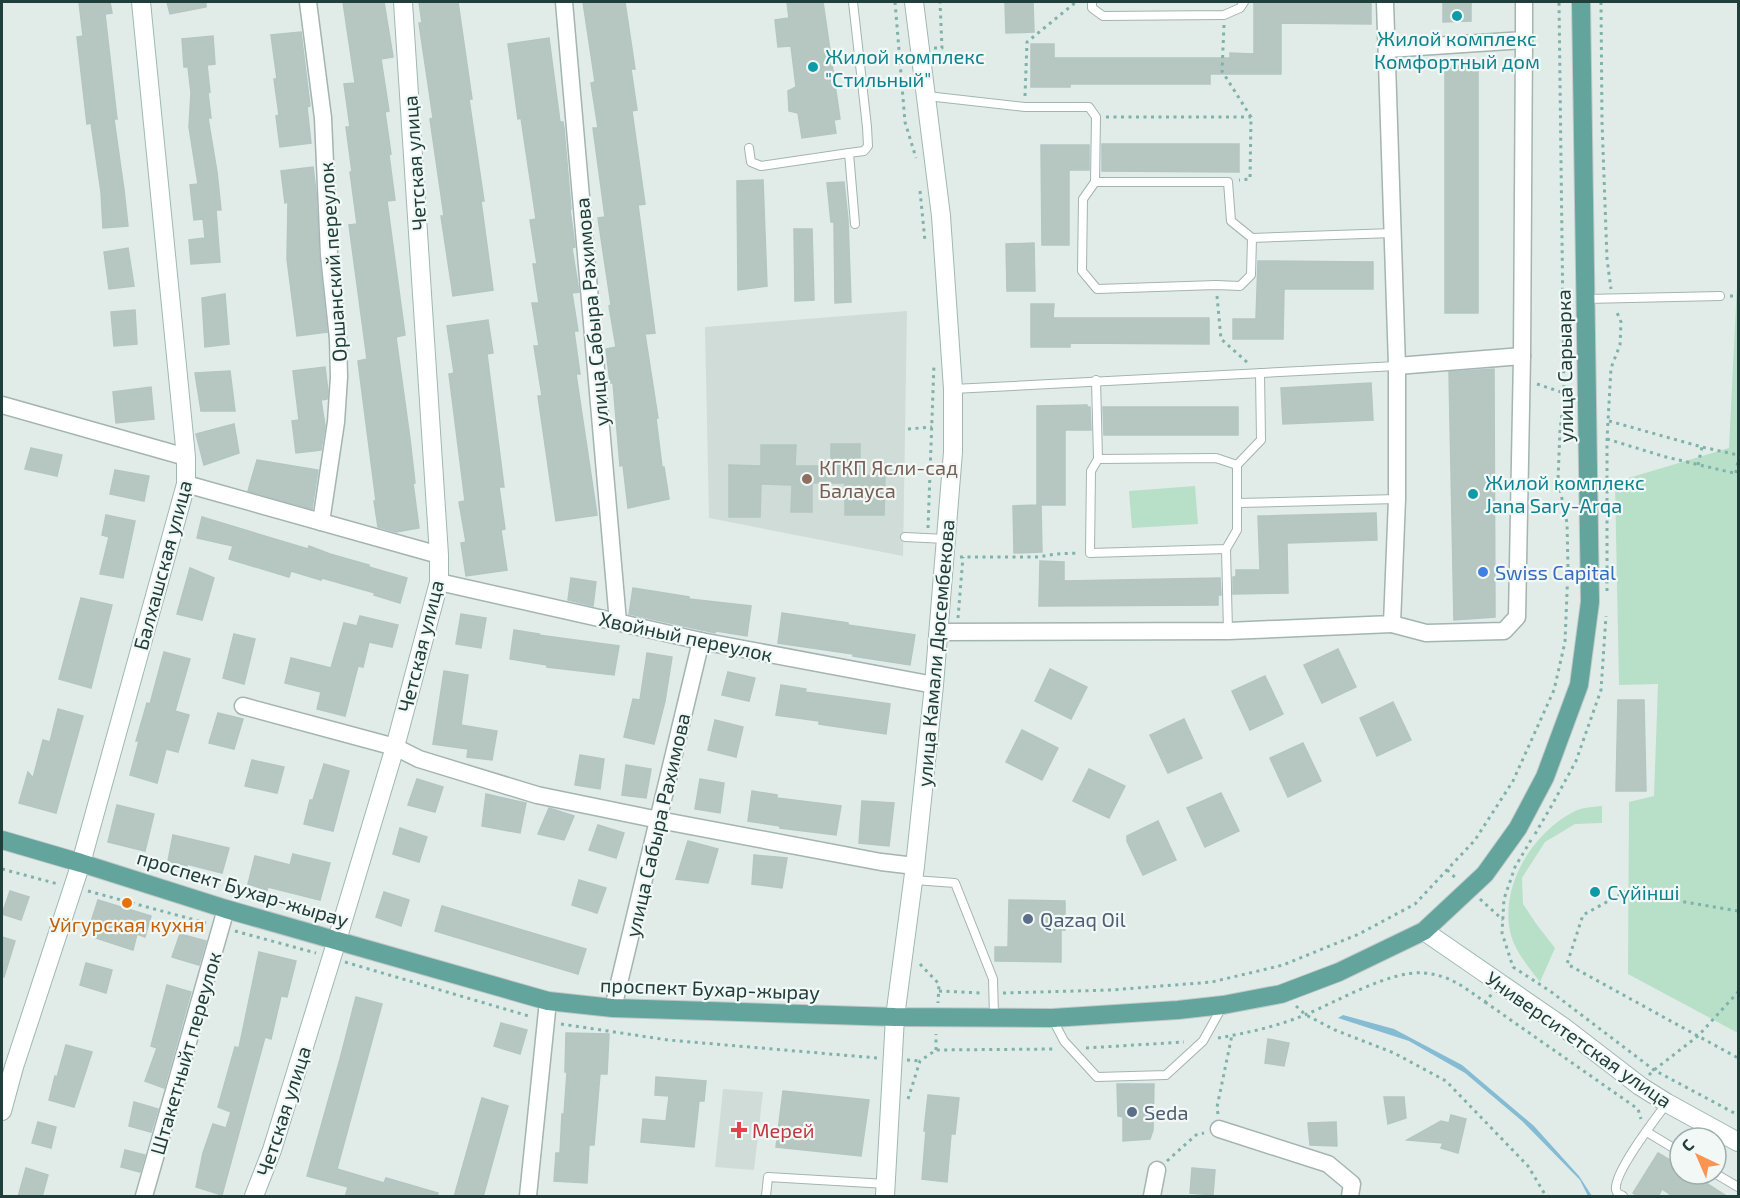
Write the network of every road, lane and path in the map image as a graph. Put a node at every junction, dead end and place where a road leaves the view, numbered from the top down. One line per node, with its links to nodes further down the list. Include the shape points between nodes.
1 (141, 2): 53 (street, Балхашская улица)
2 (308, 2): 62 (street, Оршанский переулок, via 323,118 329,255 338,339 336,422)
3 (403, 2): 68 (street, Четская улица)
4 (564, 2): 73 (street, улица Сабыра Рахимова)
5 (853, 2): 25 (lane, via 868,146 864,151)
6 (895, 2): 26 (path, via 905,122)
7 (914, 2): 20 (street, улица Камали Дюсембекова)
8 (940, 2): 18 (path)
9 (1076, 2): 21 (path, via 1027,42)
10 (1092, 2): 16 (lane, via 1092,8 1103,16)
11 (1244, 2): 16 (lane)
12 (1385, 2): 19 (street)
13 (1524, 2): 17 (street)
14 (1581, 2): 37 (main road, улица Сарыарка)
15 (1601, 2): 36 (path, via 1607,259)
16 (1224, 15): 23 (path, via 1222,71)
17 (1524, 39): 19 (street); 38 (street)
18 (942, 48)
19 (1388, 49): 31 (street)
20 (927, 96): 21 (lane); 44 (street, улица Камали Дюсембекова, via 941,216)
21 (1025, 107): 22 (lane, via 1089,107)
22 (1096, 117): 23 (path); 27 (lane)
23 (1251, 117): 28 (path, via 1250,179)
24 (749, 148): 25 (lane, via 751,162 761,166)
25 (849, 153): 30 (lane)
26 (918, 164)
27 (1095, 182): 28 (lane); 34 (lane, via 1083,199 1082,271 1097,289)
28 (1228, 182): 32 (lane, via 1231,221)
29 (920, 185): 33 (path)
30 (855, 224)
31 (1394, 233): 32 (lane); 40 (street)
32 (1252, 238): 34 (lane, via 1251,275 1240,286)
33 (925, 241)
34 (1216, 285): 41 (path, via 1221,339)
35 (1720, 296): 36 (lane)
36 (1612, 298): 37 (lane); 47 (path, via 1621,322 1620,345 1611,368)
37 (1586, 299): 87 (main road, улица Сарыарка, via 1590,602 1579,685 1545,777 1518,828 1485,874)
38 (1522, 356): 40 (street); 42 (street)
39 (934, 357): 48 (path)
40 (1397, 366): 41 (lane); 60 (street)
41 (1260, 373): 43 (lane); 56 (lane, via 1262,440)
42 (1522, 373): 45 (path, via 1541,386); 74 (street, via 1517,616 1504,631 1426,633)
43 (1096, 380): 44 (lane); 54 (lane)
44 (952, 389): 65 (street, улица Камали Дюсембекова, via 953,452)
45 (1564, 393)
46 (2, 405): 53 (street)
47 (1609, 421): 50 (path); 51 (path)
48 (932, 428): 49 (path); 64 (path)
49 (908, 429)
50 (1606, 439): 57 (path); 71 (path)
51 (1702, 447): 52 (path); 57 (path)
52 (1738, 455)
53 (186, 457): 59 (street, Балхашская улица)
54 (1098, 459): 56 (lane, via 1216,458); 67 (lane, via 1091,471)
55 (1738, 460): 58 (path)
56 (1238, 465): 61 (lane)
57 (1698, 465): 58 (path)
58 (1738, 474)
59 (186, 484): 62 (street); 83 (street, Балхашская улица)
60 (1397, 499): 61 (lane); 74 (street)
61 (1238, 503): 66 (lane, via 1237,530)
62 (321, 522): 68 (street)
63 (904, 537): 64 (lane)
64 (927, 538): 65 (lane)
65 (946, 539): 69 (street, улица Камали Дюсембекова)
66 (1226, 549): 67 (lane); 75 (lane)
67 (1090, 553): 69 (path)
68 (439, 555): 70 (street, Четская улица)
69 (945, 558): 76 (street, улица Камали Дюсембекова)
70 (439, 582): 73 (street, Хвойный переулок); 80 (street, Четская улица)
71 (1607, 598)
72 (1606, 610): 89 (path, via 1601,690 1576,761 1515,867 1504,899 1502,933)
73 (618, 622): 77 (street, Хвойный переулок)
74 (1392, 624): 75 (street)
75 (1228, 631): 76 (street)
76 (939, 632): 78 (street, улица Камали Дюсембекова)
77 (701, 641): 78 (street, Хвойный переулок); 81 (street, улица Сабыра Рахимова)
78 (934, 685): 84 (street, улица Камали Дюсембекова)
79 (243, 706): 80 (street)
80 (395, 747): 81 (street, via 419,759 537,795); 88 (street, Четская улица)
81 (659, 820): 84 (street, via 870,860); 96 (street, улица Сабыра Рахимова)
82 (2, 840): 83 (main road, проспект Бухар-жырау)
83 (81, 863): 85 (main road, проспект Бухар-жырау); 110 (street, Балхашская улица)
84 (914, 873): 98 (lane, via 955,882 993,979); 99 (street, улица Камали Дюсембекова)
85 (226, 909): 88 (main road, проспект Бухар-жырау); 118 (street, Штакетныйт переулок)
86 (1738, 911): 102 (path, via 1625,892 1583,915 1567,963)
87 (1424, 930): 90 (street, Университетская улица); 92 (main road, проспект Бухар-жырау, via 1340,972)
88 (337, 940): 93 (main road, проспект Бухар-жырау); 119 (street, Четская улица)
89 (1513, 967): 90 (path); 106 (path)
90 (1501, 983): 94 (path); 107 (street, Университетская улица)
91 (1738, 992): 102 (path)
92 (1281, 994): 95 (main road, проспект Бухар-жырау); 97 (path)
93 (548, 1001): 96 (main road, проспект Бухар-жырау); 120 (street)
94 (1485, 1002): 97 (path, via 1451,979 1423,973 1395,977); 113 (path, via 1638,1109)
95 (1223, 1005): 100 (main road, проспект Бухар-жырау); 103 (lane)
96 (613, 1008): 99 (main road, проспект Бухар-жырау)
97 (1306, 1015): 101 (path); 124 (path, via 1394,1053 1446,1081 1528,1166)
98 (994, 1016): 99 (main road, проспект Бухар-жырау); 100 (main road, проспект Бухар-жырау)
99 (895, 1017): 117 (street, улица Камали Дюсембекова)
100 (1052, 1018): 104 (lane)
101 (1232, 1035): 103 (path); 112 (path, via 1217,1107)
102 (1698, 1036): 105 (path); 106 (path)
103 (1203, 1041): 104 (path); 104 (lane, via 1166,1075 1097,1077)
104 (1071, 1049): 109 (path, via 936,1050 920,1061)
105 (1738, 1058)
106 (1654, 1070): 107 (path); 111 (path)
107 (1640, 1086): 108 (street, Университетская улица)
108 (1667, 1103): 113 (lane); 114 (street, Университетская улица)
109 (906, 1106)
110 (2, 1111)
111 (1738, 1115)
112 (1220, 1129): 116 (path, via 1196,1135); 123 (street, via 1328,1164 1352,1184)
113 (1647, 1132): 115 (lane); 125 (lane, via 1618,1177 1616,1189)
114 (1738, 1142)
115 (1668, 1145)
116 (1157, 1170): 122 (street)
117 (886, 1190): 121 (lane, via 768,1177)
118 (144, 1197)
119 (254, 1197)
120 (528, 1197)
121 (766, 1197)
122 (1152, 1197)
123 (1350, 1197)
124 (1546, 1197)
125 (1623, 1197)

